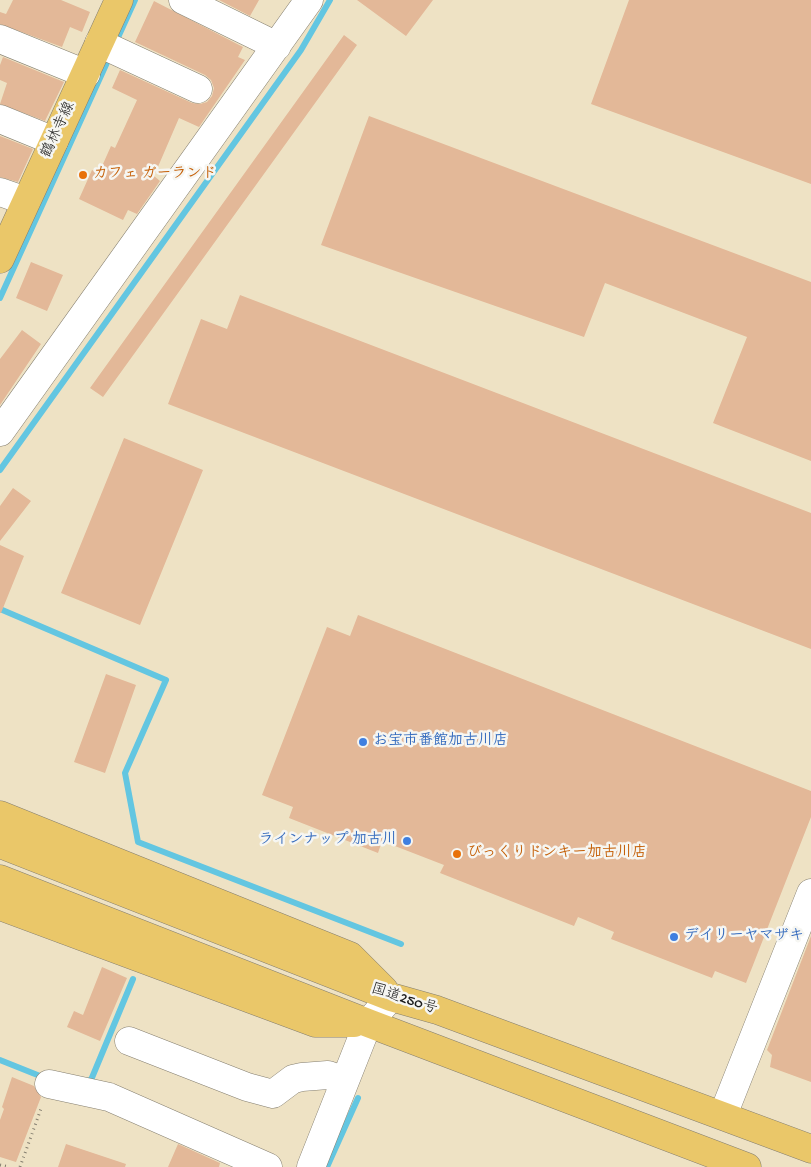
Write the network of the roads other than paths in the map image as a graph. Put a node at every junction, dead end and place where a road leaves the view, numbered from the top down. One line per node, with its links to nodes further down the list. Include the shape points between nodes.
1 (183, 0): 5 (street)
2 (309, 0): 5 (street)
3 (112, 2): 6 (main road, 鶴林寺線)
4 (0, 39): 7 (street)
5 (277, 46): 14 (street)
6 (109, 48): 7 (main road, 鶴林寺線); 8 (street)
7 (86, 74): 10 (main road, 鶴林寺線)
8 (198, 89)
9 (0, 119): 10 (street)
10 (54, 141): 12 (main road, 鶴林寺線)
11 (0, 192): 12 (street)
12 (26, 201): 13 (main road, 鶴林寺線)
13 (0, 259)
14 (0, 432)
15 (0, 815): 20 (main road, via 350,956)
16 (0, 844): 20 (main road, 国道250号)
17 (0, 879): 21 (main road)
18 (811, 893): 25 (street)
19 (0, 906): 21 (main road, via 315,1023)
20 (391, 997): 21 (street); 25 (main road, 国道250号, via 437,1010)
21 (368, 1023): 23 (street); 29 (main road)
22 (129, 1041): 23 (street, via 273,1094 293,1079 302,1077 328,1075)
23 (345, 1081): 28 (street)
24 (49, 1084): 27 (street, via 109,1096)
25 (723, 1116): 26 (main road, 国道250号)
26 (811, 1149)
27 (268, 1167)
28 (311, 1167)
29 (747, 1167)

